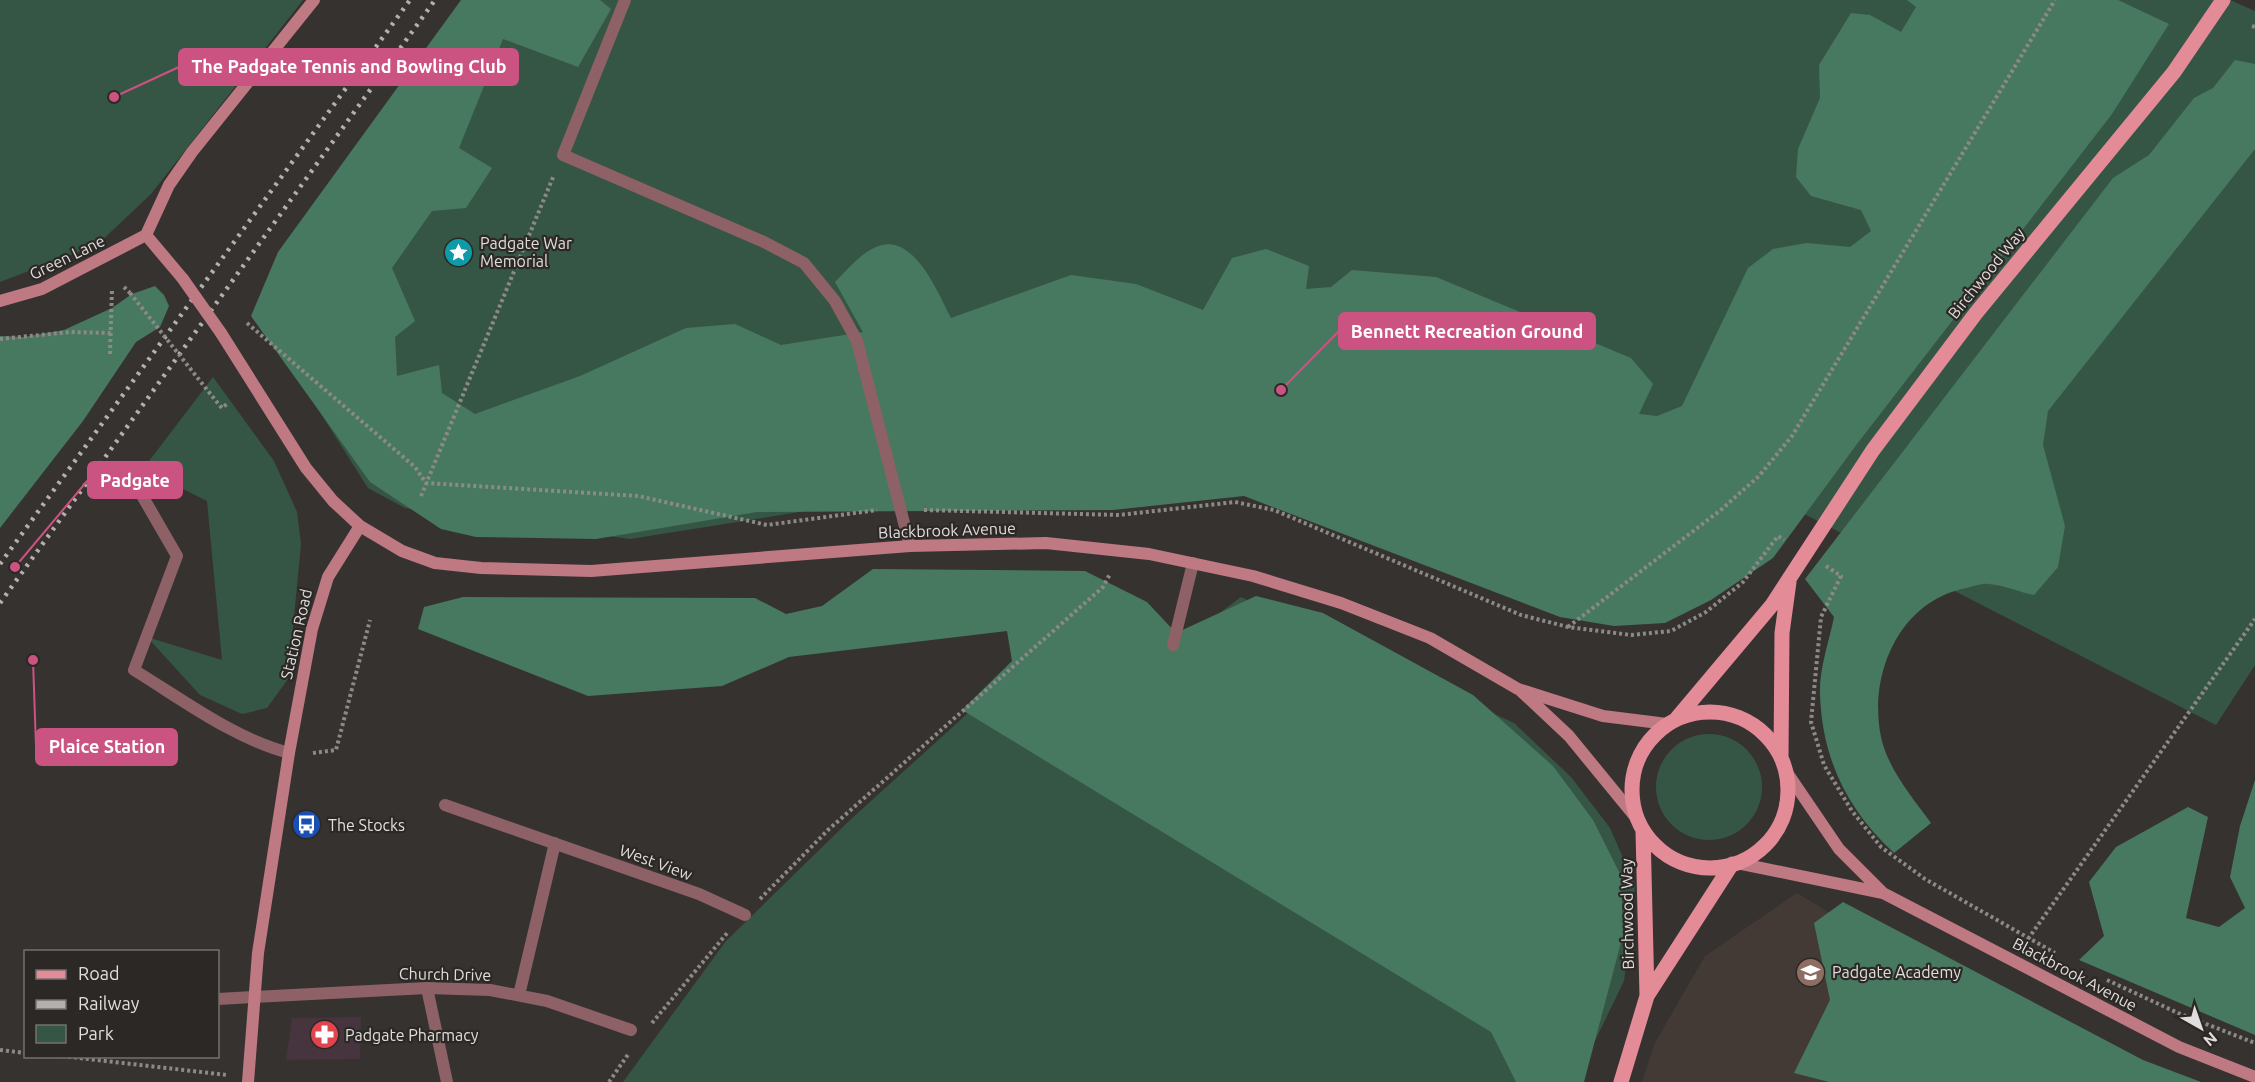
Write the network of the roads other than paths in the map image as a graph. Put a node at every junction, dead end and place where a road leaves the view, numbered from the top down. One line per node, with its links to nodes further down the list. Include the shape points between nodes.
1 (314, 0): 4 (street, via 192,152 170,185)
2 (625, 0): 8 (street, via 562,155 804,263 836,301 857,340)
3 (2223, 0): 10 (main road, Birchwood Way, via 2174,72 1976,313 1873,450)
4 (146, 235): 5 (street, Green Lane, via 42,289); 7 (street, bridge, via 183,279 306,468)
5 (0, 301)
6 (140, 492): 14 (street, via 177,556 134,670 201,712 267,747)
7 (360, 526): 8 (street, Blackbrook Avenue, via 402,551 435,563 481,568 591,571); 14 (street, Station Road, via 321,595)
8 (910, 546): 9 (street, Blackbrook Avenue, via 1046,543)
9 (1193, 562): 11 (street); 12 (street, Blackbrook Avenue, via 1341,603 1430,639)
10 (1790, 579): 13 (main road, Birchwood Way); 15 (main road, Birchwood Way, via 1782,633)
11 (1173, 645)
12 (1518, 688): 13 (street, Blackbrook Avenue, via 1603,716); 17 (street, Blackbrook Avenue, via 1569,736)
13 (1672, 721): 15 (main road, via 1701,712 1725,713 1749,722 1768,737); 17 (main road, via 1647,743 1635,766 1631,793)
14 (289, 753): 25 (street, Station Road)
15 (1783, 764): 19 (main road, via 1788,794 1783,816 1773,836 1757,852); 20 (street, Blackbrook Avenue, via 1839,849)
16 (445, 805): 18 (street, West View)
17 (1640, 825): 19 (main road, via 1659,850 1681,863 1707,868); 24 (main road, Birchwood Way)
18 (555, 843): 21 (street, West View, via 699,894); 23 (street)
19 (1735, 863): 20 (street, Blackbrook Avenue); 24 (main road, Birchwood Way)
20 (1883, 893): 28 (street, Blackbrook Avenue, via 2179,1047)
21 (745, 915)
22 (427, 988): 23 (street, Church Drive); 25 (street, Church Drive); 30 (street)
23 (519, 995): 27 (street, Church Drive, via 591,1014)
24 (1647, 996): 31 (main road, Birchwood Way)
25 (253, 997): 26 (street, Church Drive); 29 (street, Station Road)
26 (219, 999)
27 (631, 1030)
28 (2255, 1077)
29 (248, 1079)
30 (447, 1082)
31 (1621, 1082)

